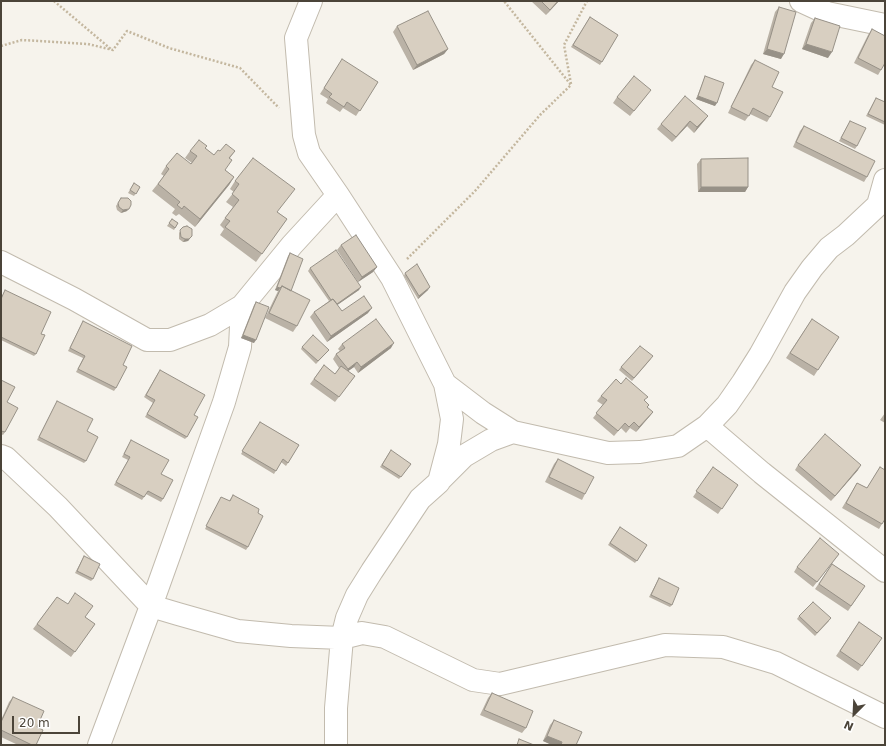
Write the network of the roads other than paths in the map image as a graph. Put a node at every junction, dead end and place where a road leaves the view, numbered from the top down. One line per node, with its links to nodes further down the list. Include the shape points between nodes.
1 (311, 1): 5 (street, via 296,38 304,135 309,153)
2 (801, 1): 3 (street, via 827,13)
3 (885, 25)
4 (885, 180): 9 (street, via 878,205 829,248 812,268 795,292 743,382)
5 (338, 195): 7 (street, via 292,244); 8 (street, via 392,278)
6 (1, 262): 7 (street, via 147,340 170,340 210,325)
7 (242, 306): 14 (street, via 240,348 224,402)
8 (445, 384): 10 (street, via 483,414); 12 (street, via 452,419)
9 (707, 426): 10 (street, via 678,446 640,452 608,453); 13 (street)
10 (513, 432): 12 (street, via 491,440 464,456)
11 (1, 456): 14 (street, via 58,507)
12 (439, 482): 15 (street, via 420,499 372,571 346,618)
13 (885, 571)
14 (151, 606): 15 (street, via 238,631); 17 (street)
15 (342, 638): 16 (street, via 362,633 384,637 473,680 500,684 665,645 723,647 776,663); 18 (street, via 336,708)
16 (885, 717)
17 (99, 745)
18 (336, 745)

